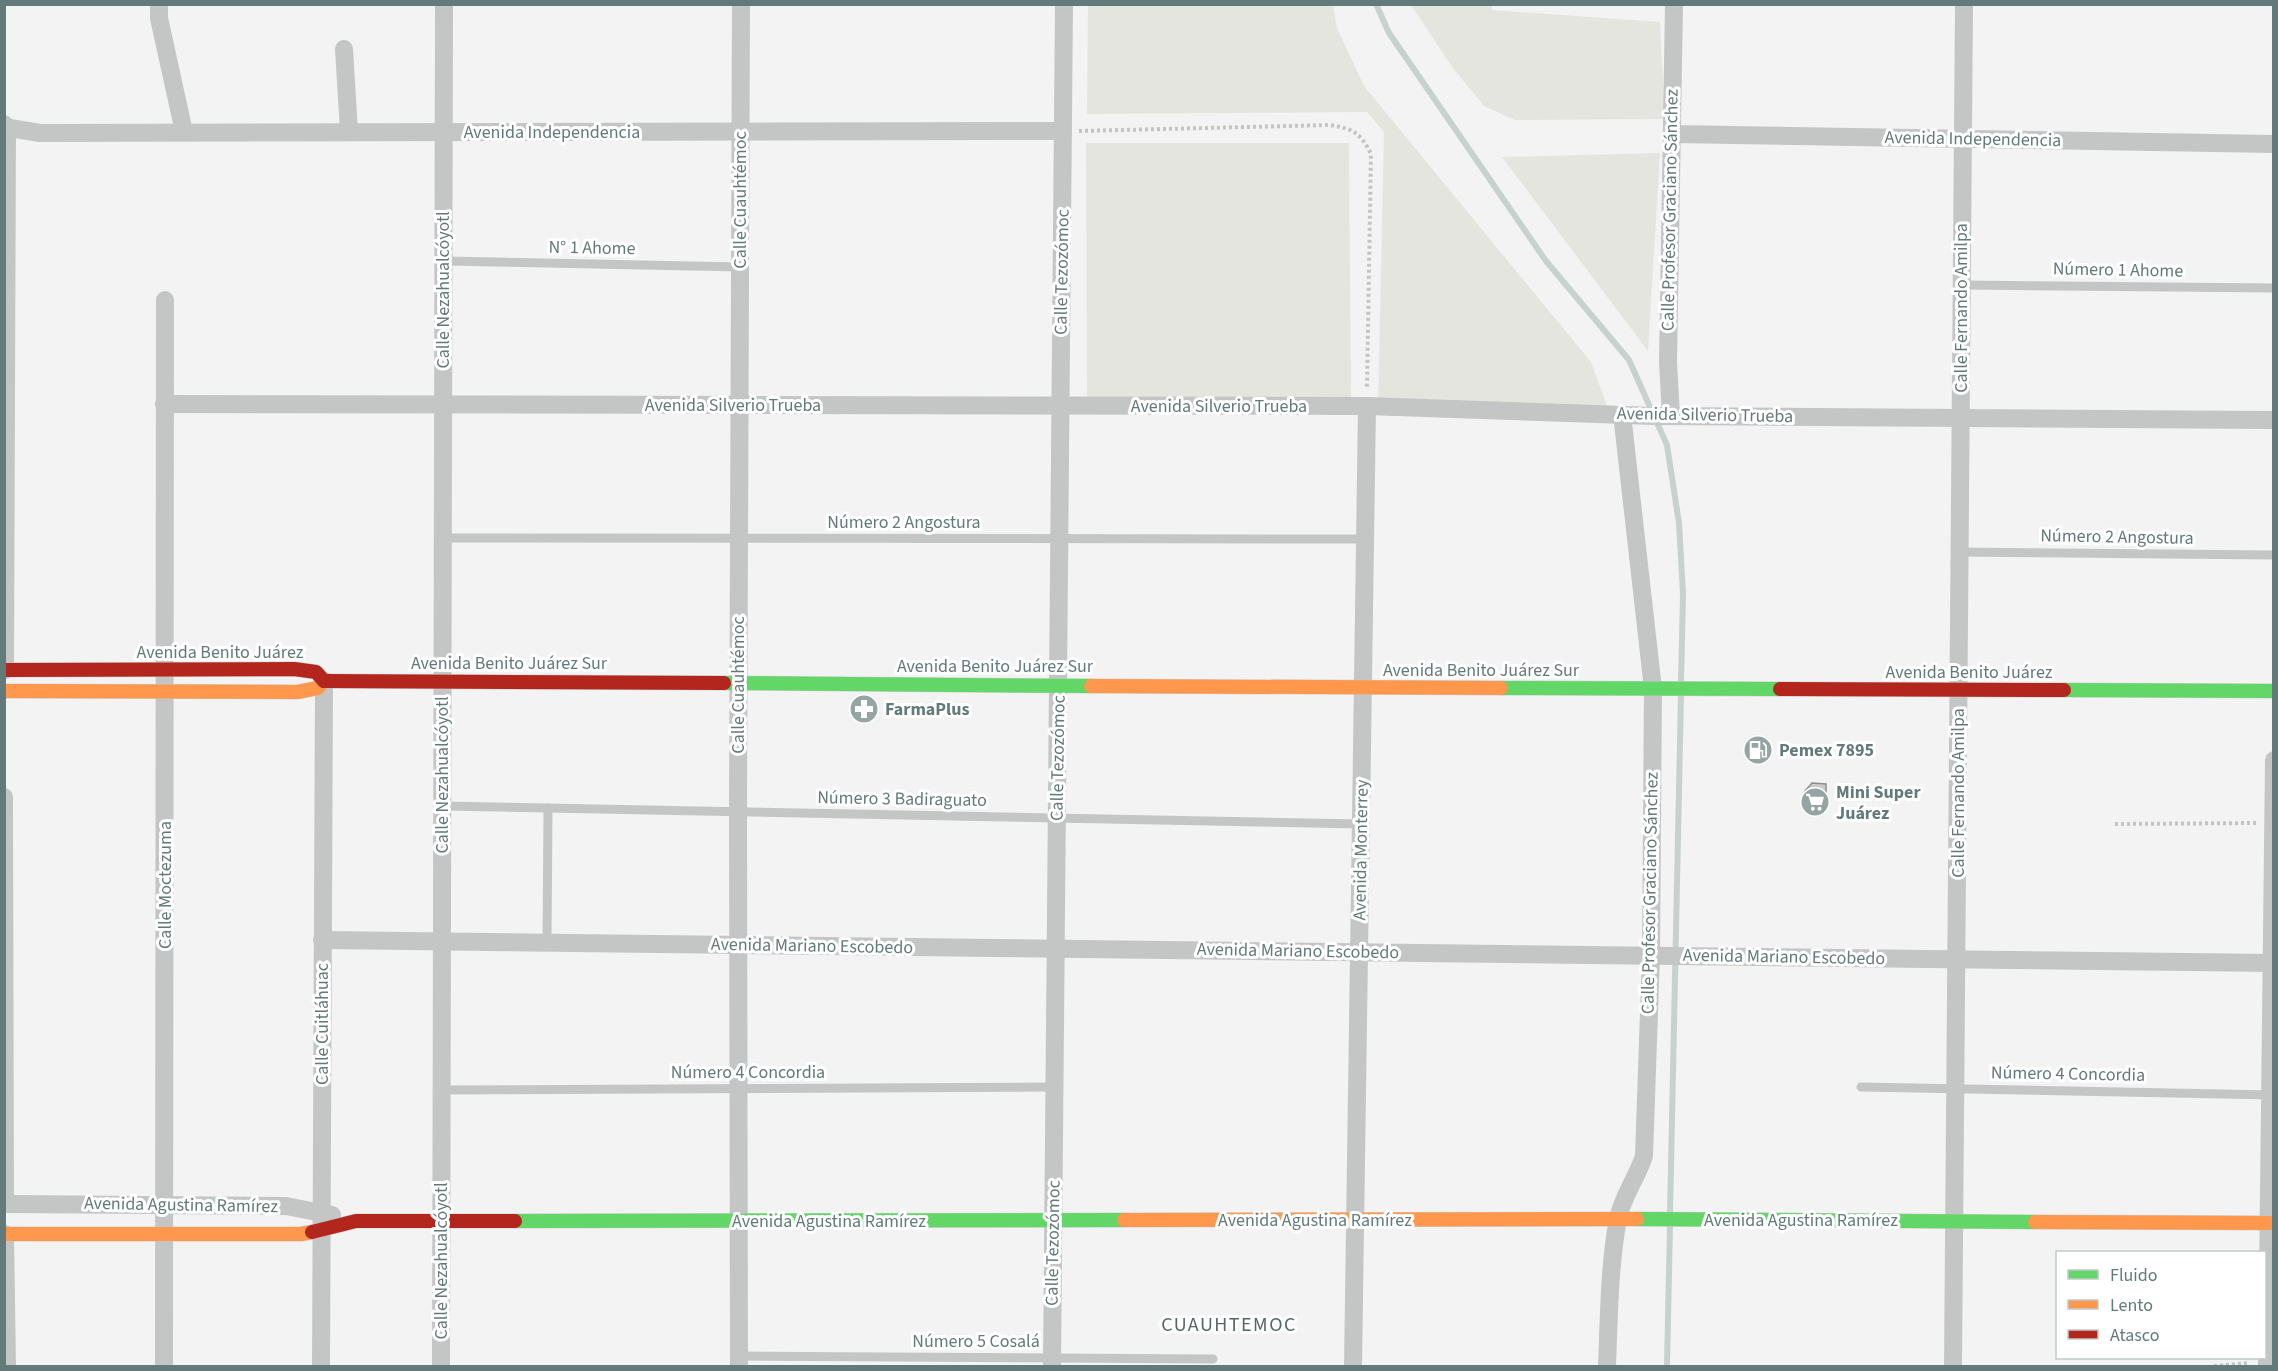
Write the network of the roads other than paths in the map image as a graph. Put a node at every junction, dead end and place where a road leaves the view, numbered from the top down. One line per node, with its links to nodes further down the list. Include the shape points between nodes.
1 (159, 4): 10 (street)
2 (444, 4): 12 (street, Calle Nezahualcóyotl)
3 (741, 4): 8 (street, Calle Cuauhtémoc)
4 (1064, 4): 9 (street, Calle Tezozómoc)
5 (1674, 4): 14 (street, Calle Profesor Graciano Sánchez)
6 (1964, 4): 15 (street, Calle Fernando Amilpa)
7 (344, 49): 11 (street)
8 (740, 131): 9 (street, Avenida Independencia); 12 (street, Avenida Independencia); 18 (street, Calle Cuauhtémoc)
9 (1063, 131): 25 (street, Calle Tezozómoc)
10 (184, 132): 11 (street, Avenida Independencia); 13 (street, Avenida Independencia)
11 (349, 132): 12 (street, Avenida Independencia)
12 (444, 132): 17 (street, Calle Nezahualcóyotl)
13 (5, 133): 38 (street)
14 (1672, 134): 15 (street, Avenida Independencia); 28 (street, Calle Profesor Graciano Sánchez, via 1668,362)
15 (1963, 139): 16 (street, Avenida Independencia); 19 (street, Calle Fernando Amilpa)
16 (2274, 144)
17 (443, 261): 18 (lane, N° 1 Ahome); 23 (street, Calle Nezahualcóyotl)
18 (740, 267): 24 (street, Calle Cuauhtémoc)
19 (1961, 285): 20 (lane, Número 1 Ahome); 29 (street, Calle Fernando Amilpa)
20 (2274, 288)
21 (165, 300): 22 (street, Calle Moctezuma)
22 (164, 404): 23 (street, Avenida Silverio Trueba); 37 (street, Calle Moctezuma)
23 (443, 404): 24 (street, Avenida Silverio Trueba); 31 (street, Calle Nezahualcóyotl)
24 (739, 405): 25 (street, Avenida Silverio Trueba); 32 (street, Calle Cuauhtémoc)
25 (1061, 406): 26 (street, Avenida Silverio Trueba); 33 (street, Calle Tezozómoc)
26 (1367, 406): 27 (street, Avenida Silverio Trueba); 34 (street, Avenida Monterrey)
27 (1622, 414): 28 (street, Avenida Silverio Trueba); 44 (street, Calle Profesor Graciano Sánchez)
28 (1671, 416): 29 (street, Avenida Silverio Trueba)
29 (1960, 417): 30 (street, Avenida Silverio Trueba); 35 (street, Calle Fernando Amilpa)
30 (2274, 420)
31 (443, 538): 32 (lane, Número 2 Angostura); 40 (street, Calle Nezahualcóyotl)
32 (738, 538): 33 (lane, Número 2 Angostura); 41 (street, Calle Cuauhtémoc)
33 (1060, 539): 34 (lane, Número 2 Angostura); 42 (street, Calle Tezozómoc)
34 (1365, 539): 43 (street, Avenida Monterrey)
35 (1959, 552): 36 (lane, Número 2 Angostura); 45 (street, Calle Fernando Amilpa)
36 (2274, 555)
37 (165, 669): 38 (street, Avenida Benito Juárez); 39 (street, Avenida Benito Juárez, via 307,670 316,672); 48 (street, Calle Moctezuma)
38 (4, 670)
39 (324, 681): 40 (street, Avenida Benito Juárez Sur); 48 (street, via 318,688 297,692); 57 (street, Calle Cuitláhuac)
40 (443, 681): 41 (street, Avenida Benito Juárez Sur); 51 (street, Calle Nezahualcóyotl)
41 (738, 683): 42 (street, Avenida Benito Juárez Sur); 53 (street, Calle Cuauhtémoc)
42 (1059, 685): 43 (street, Avenida Benito Juárez Sur); 54 (street, Calle Tezozómoc)
43 (1363, 687): 44 (street, Avenida Benito Juárez Sur); 56 (street, Avenida Monterrey)
44 (1659, 689): 45 (street, Avenida Benito Juárez); 63 (street, Calle Profesor Graciano Sánchez)
45 (1958, 690): 47 (street, Avenida Benito Juárez); 64 (street, Calle Fernando Amilpa)
46 (4, 691): 48 (street)
47 (2274, 691)
48 (165, 692): 73 (street, Calle Moctezuma)
49 (2274, 760): 55 (street)
50 (4, 796): 72 (street)
51 (442, 806): 52 (lane, Número 3 Badiraguato); 58 (street, Calle Nezahualcóyotl)
52 (548, 808): 53 (lane, Número 3 Badiraguato); 59 (lane)
53 (738, 812): 54 (lane, Número 3 Badiraguato); 60 (street, Calle Cuauhtémoc)
54 (1057, 818): 56 (lane, Número 3 Badiraguato); 61 (street, Calle Tezozómoc)
55 (2273, 823): 65 (street)
56 (1361, 824): 62 (street, Avenida Monterrey)
57 (322, 940): 58 (street, Avenida Mariano Escobedo); 77 (street, Calle Cuitláhuac)
58 (442, 941): 59 (street, Avenida Mariano Escobedo); 70 (street, Calle Nezahualcóyotl)
59 (547, 943): 60 (street, Avenida Mariano Escobedo)
60 (738, 945): 61 (street, Avenida Mariano Escobedo); 69 (street, Calle Cuauhtémoc)
61 (1056, 949): 62 (street, Avenida Mariano Escobedo); 67 (street, Calle Tezozómoc)
62 (1359, 952): 63 (street, Avenida Mariano Escobedo); 76 (street, Avenida Monterrey)
63 (1651, 955): 64 (street, Avenida Mariano Escobedo); 74 (street, Calle Profesor Graciano Sánchez, via 1644,1156 1623,1201)
64 (1956, 959): 65 (street, Avenida Mariano Escobedo); 68 (street, Calle Fernando Amilpa)
65 (2273, 963): 71 (street)
66 (1861, 1087): 68 (lane, Número 4 Concordia)
67 (1055, 1088): 69 (lane, Número 4 Concordia); 75 (street, Calle Tezozómoc)
68 (1955, 1088): 71 (lane, Número 4 Concordia); 81 (street, Calle Fernando Amilpa)
69 (738, 1089): 70 (lane, Número 4 Concordia); 80 (street, Calle Cuauhtémoc)
70 (442, 1090): 79 (street, Calle Nezahualcóyotl)
71 (2272, 1095): 82 (street)
72 (5, 1204): 73 (street, Avenida Agustina Ramírez)
73 (164, 1205): 77 (street, Avenida Agustina Ramírez, via 286,1206); 84 (street, Calle Moctezuma)
74 (1626, 1219): 76 (street, Avenida Agustina Ramírez); 81 (street, Avenida Agustina Ramírez); 94 (street, Calle Profesor Graciano Sánchez, via 1610,1295)
75 (1054, 1220): 76 (street, Avenida Agustina Ramírez); 80 (street, Avenida Agustina Ramírez); 87 (street, Calle Tezozómoc)
76 (1355, 1220): 93 (street, Avenida Monterrey)
77 (321, 1221): 78 (street, Avenida Agustina Ramírez); 84 (street, Avenida Agustina Ramírez, via 301,1234); 91 (street, Calle Cuitláhuac)
78 (356, 1221): 79 (street, Avenida Agustina Ramírez)
79 (441, 1221): 80 (street, Avenida Agustina Ramírez); 92 (street, Calle Nezahualcóyotl)
80 (738, 1221): 86 (street, Calle Cuauhtémoc)
81 (1954, 1221): 82 (street, Avenida Agustina Ramírez); 95 (street, Calle Fernando Amilpa)
82 (2272, 1222): 88 (street)
83 (5, 1234): 84 (street, Avenida Agustina Ramírez); 89 (street)
84 (164, 1234): 90 (street, Calle Moctezuma)
85 (1213, 1359): 87 (lane, Número 5 Cosalá)
86 (739, 1361): 87 (lane, Número 5 Cosalá)
87 (1052, 1362)
88 (2269, 1363)
89 (7, 1366)
90 (164, 1366)
91 (321, 1366)
92 (441, 1366)
93 (1353, 1366)
94 (1607, 1366)
95 (1953, 1366)

